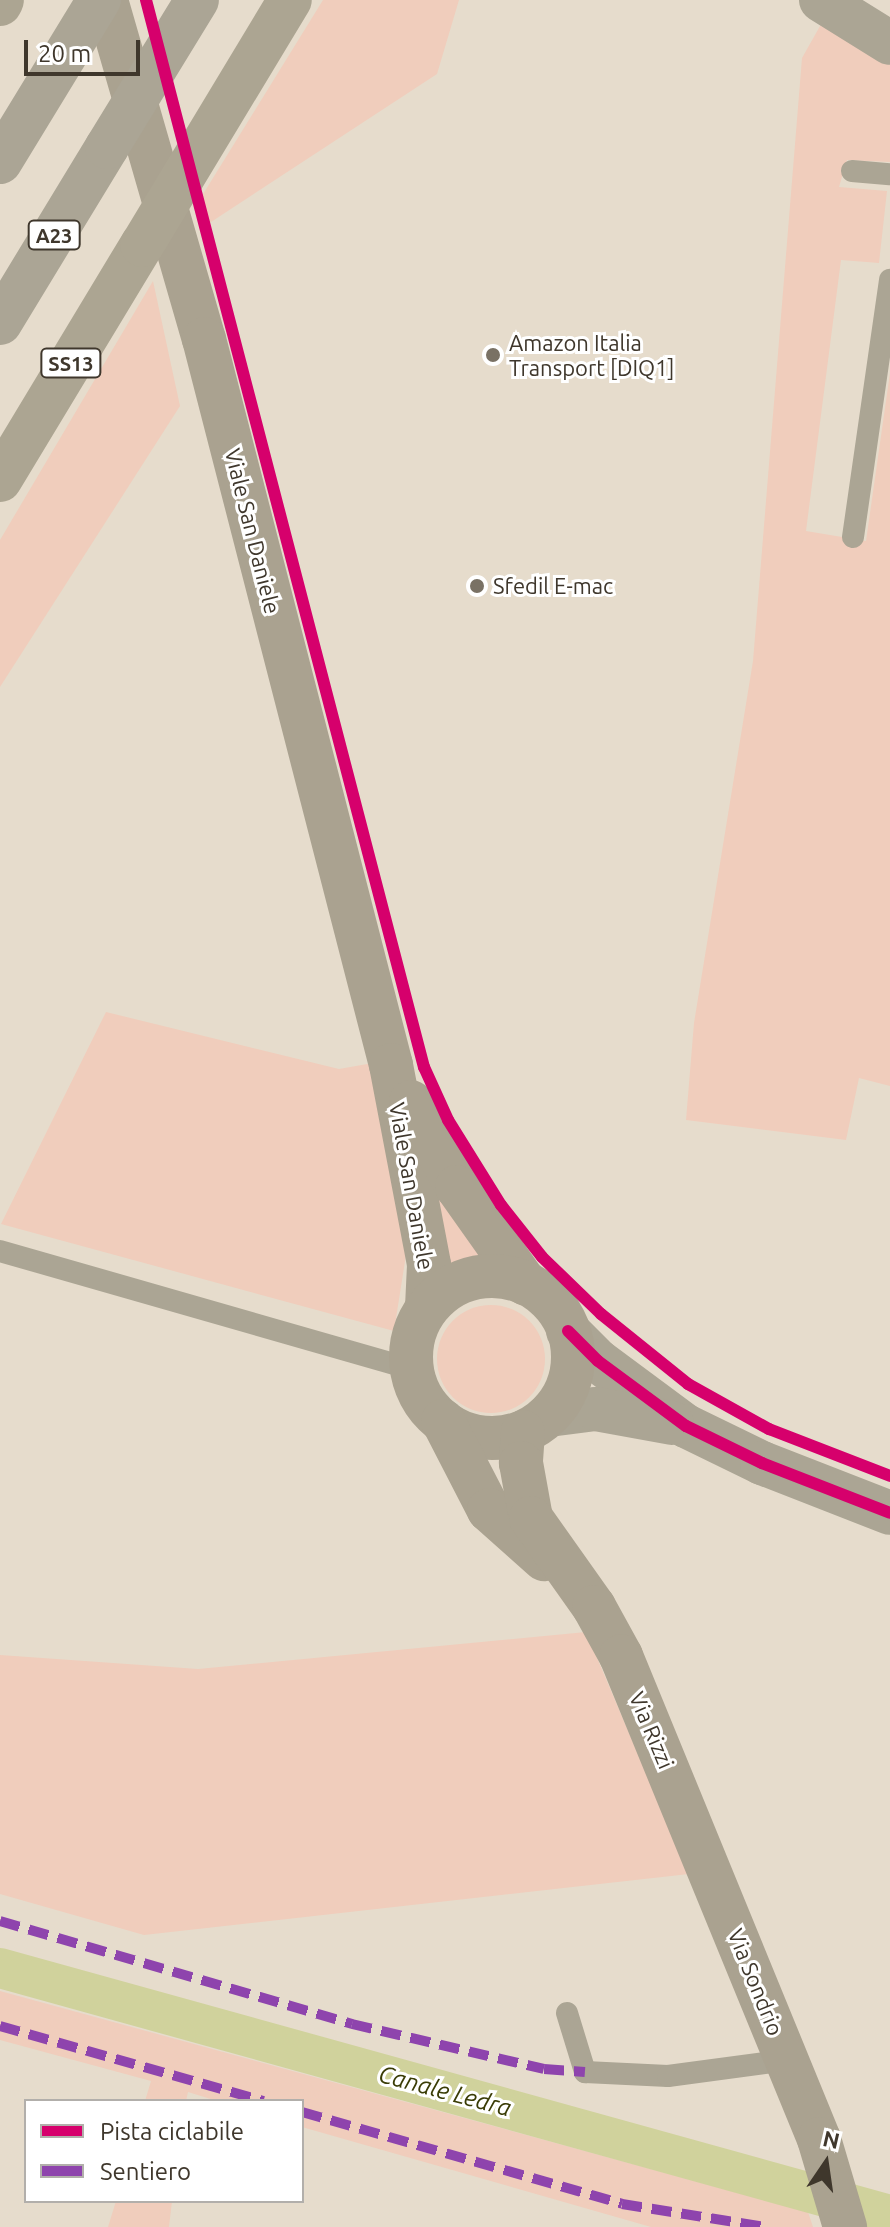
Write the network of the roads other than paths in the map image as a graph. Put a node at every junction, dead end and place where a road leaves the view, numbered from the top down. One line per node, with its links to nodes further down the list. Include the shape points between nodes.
1 (99, 0): 7 (highway)
2 (106, 0): 14 (main road, Viale San Daniele, via 204,339)
3 (197, 0): 11 (highway, A23, bridge)
4 (290, 0): 12 (highway, SS13, bridge)
5 (821, 0): 6 (street)
6 (890, 43)
7 (0, 162)
8 (852, 171): 9 (lane)
9 (890, 174)
10 (890, 280): 13 (lane)
11 (0, 323)
12 (0, 480)
13 (853, 537)
14 (391, 1065): 16 (main road, Viale San Daniele, via 457,1187); 17 (main road, Viale San Daniele, via 429,1265)
15 (0, 1251): 19 (lane)
16 (525, 1283): 17 (main road, Viale San Daniele, via 501,1277 467,1280); 18 (main road, Viale San Daniele, via 554,1305)
17 (427, 1308): 19 (main road, Viale San Daniele, via 414,1336)
18 (568, 1331): 21 (main road, via 573,1361 568,1383); 22 (street, Viale San Daniele, via 598,1361)
19 (412, 1369): 20 (main road, via 424,1402)
20 (443, 1421): 21 (main road, Viale San Daniele, via 486,1438); 24 (main road, Via Rizzi, via 489,1510)
21 (536, 1423): 22 (street, Viale San Daniele, via 596,1409); 24 (main road, Via Rizzi, via 524,1497 531,1518)
22 (686, 1426): 23 (street, Viale San Daniele, via 762,1463)
23 (890, 1513)
24 (577, 1586): 25 (main road, Via Rizzi, via 621,1656)
25 (714, 1881): 27 (main road, Via Sondrio)
26 (567, 2013): 27 (lane, via 585,2072)
27 (792, 2072): 28 (main road, Via Sondrio)
28 (845, 2227)

